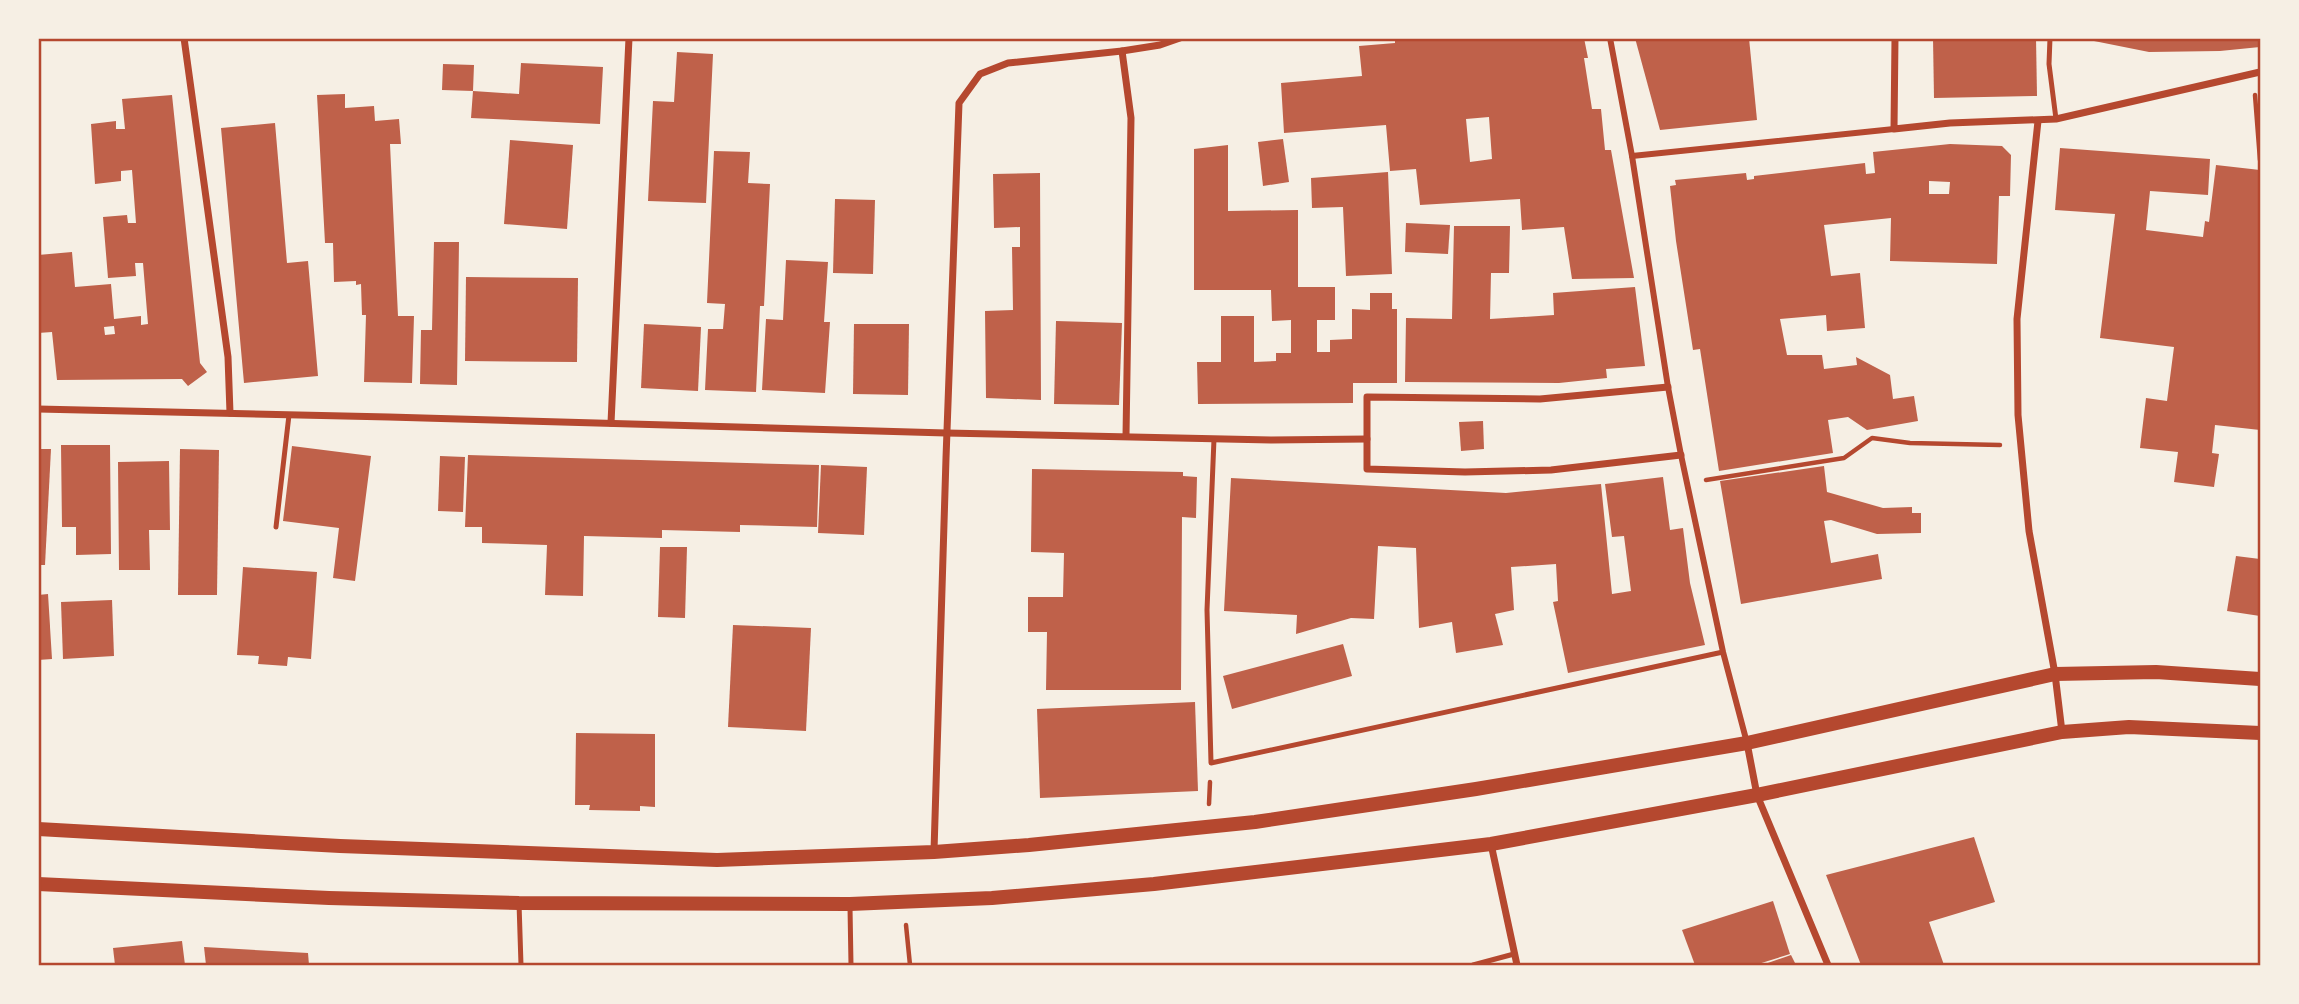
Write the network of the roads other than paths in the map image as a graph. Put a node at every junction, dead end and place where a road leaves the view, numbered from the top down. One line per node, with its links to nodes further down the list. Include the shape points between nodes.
1 (184, 38): 15 (street, via 228,357)
2 (629, 38): 17 (street)
3 (1180, 38): 7 (street)
4 (1610, 38): 12 (street)
5 (1895, 38): 11 (street)
6 (2050, 38): 9 (lane)
7 (1122, 51): 18 (street, via 1008,63 980,74 959,103); 19 (street, via 1131,118)
8 (2257, 73): 9 (street)
9 (2056, 119): 10 (street)
10 (2038, 121): 11 (street); 25 (street, via 2017,319 2018,415 2029,531)
11 (1894, 129): 12 (street)
12 (1632, 156): 13 (street)
13 (1668, 387): 21 (street, via 1540,398 1367,397); 22 (street)
14 (38, 410): 15 (street)
15 (230, 413): 16 (street)
16 (289, 415): 17 (street); 23 (lane)
17 (611, 424): 18 (street)
18 (946, 433): 19 (street); 33 (street)
19 (1126, 436): 20 (street)
20 (1214, 439): 21 (street); 24 (lane, via 1207,610 1211,763)
21 (1367, 439): 22 (street, via 1367,468 1551,470)
22 (1681, 455): 24 (street)
23 (276, 527)
24 (1723, 652): 29 (street)
25 (2055, 674): 26 (main road, via 2156,672); 27 (street); 29 (main road)
26 (2260, 679)
27 (2062, 732): 28 (main road, via 2129,727); 30 (main road)
28 (2260, 733)
29 (1747, 743): 30 (street); 33 (main road, via 1255,822)
30 (1757, 795): 32 (main road); 42 (street)
31 (38, 829): 33 (main road, via 716,860)
32 (1491, 844): 36 (main road, via 1154,884); 37 (street)
33 (934, 852)
34 (38, 884): 35 (main road)
35 (519, 903): 36 (main road); 38 (lane)
36 (850, 904): 39 (lane)
37 (1514, 954): 40 (lane); 41 (street)
38 (520, 965)
39 (851, 965)
40 (1474, 965)
41 (1517, 965)
42 (1828, 965)

